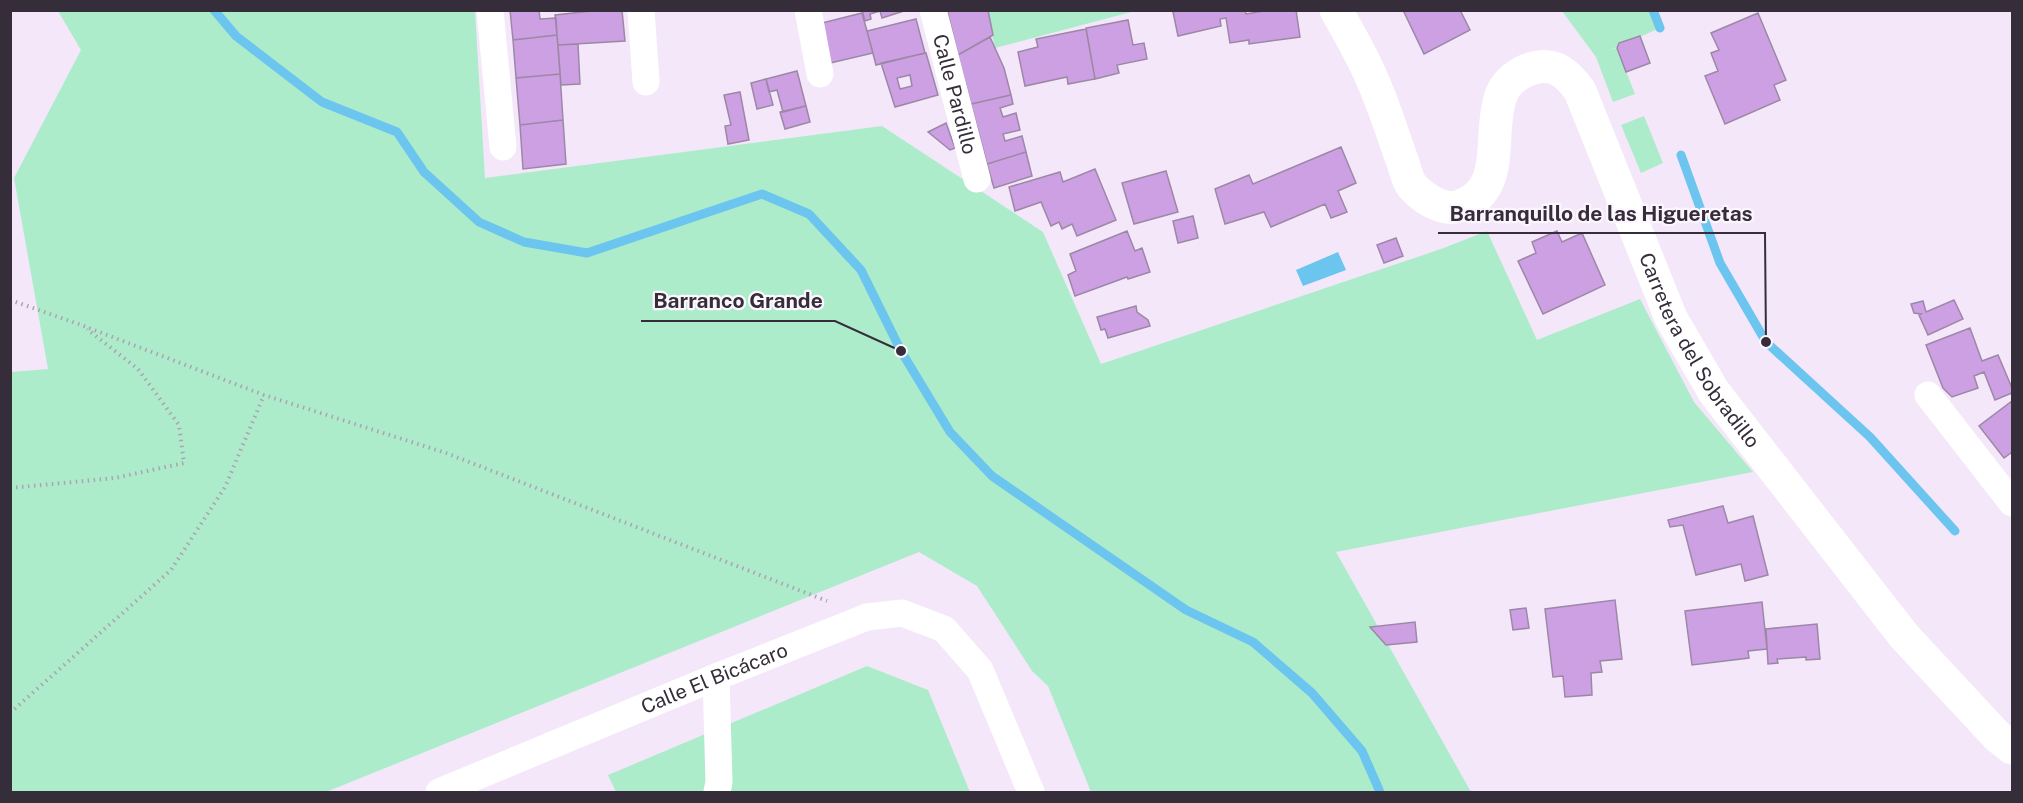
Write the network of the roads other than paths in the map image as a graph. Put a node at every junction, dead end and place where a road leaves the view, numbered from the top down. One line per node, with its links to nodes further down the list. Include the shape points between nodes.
1 (490, 10): 8 (street)
2 (641, 10): 7 (street)
3 (808, 10): 6 (street)
4 (933, 10): 9 (street, Calle Pardillo)
5 (1336, 10): 13 (main road, Carretera del Sobradillo, via 1372,79 1411,184 1443,207 1473,201 1486,187 1492,172 1499,99 1506,85 1538,65 1556,68 1571,78 1580,91 1671,318 1714,392 1904,636 1997,736)
6 (820, 74)
7 (646, 82)
8 (503, 147)
9 (977, 179)
10 (1928, 396): 11 (street)
11 (2013, 503)
12 (716, 677): 14 (street, Calle El Bicácaro); 15 (street); 16 (street, Calle El Bicácaro, via 867,617 902,613 944,629 980,670)
13 (2013, 748)
14 (440, 792)
15 (717, 792)
16 (1031, 792)

